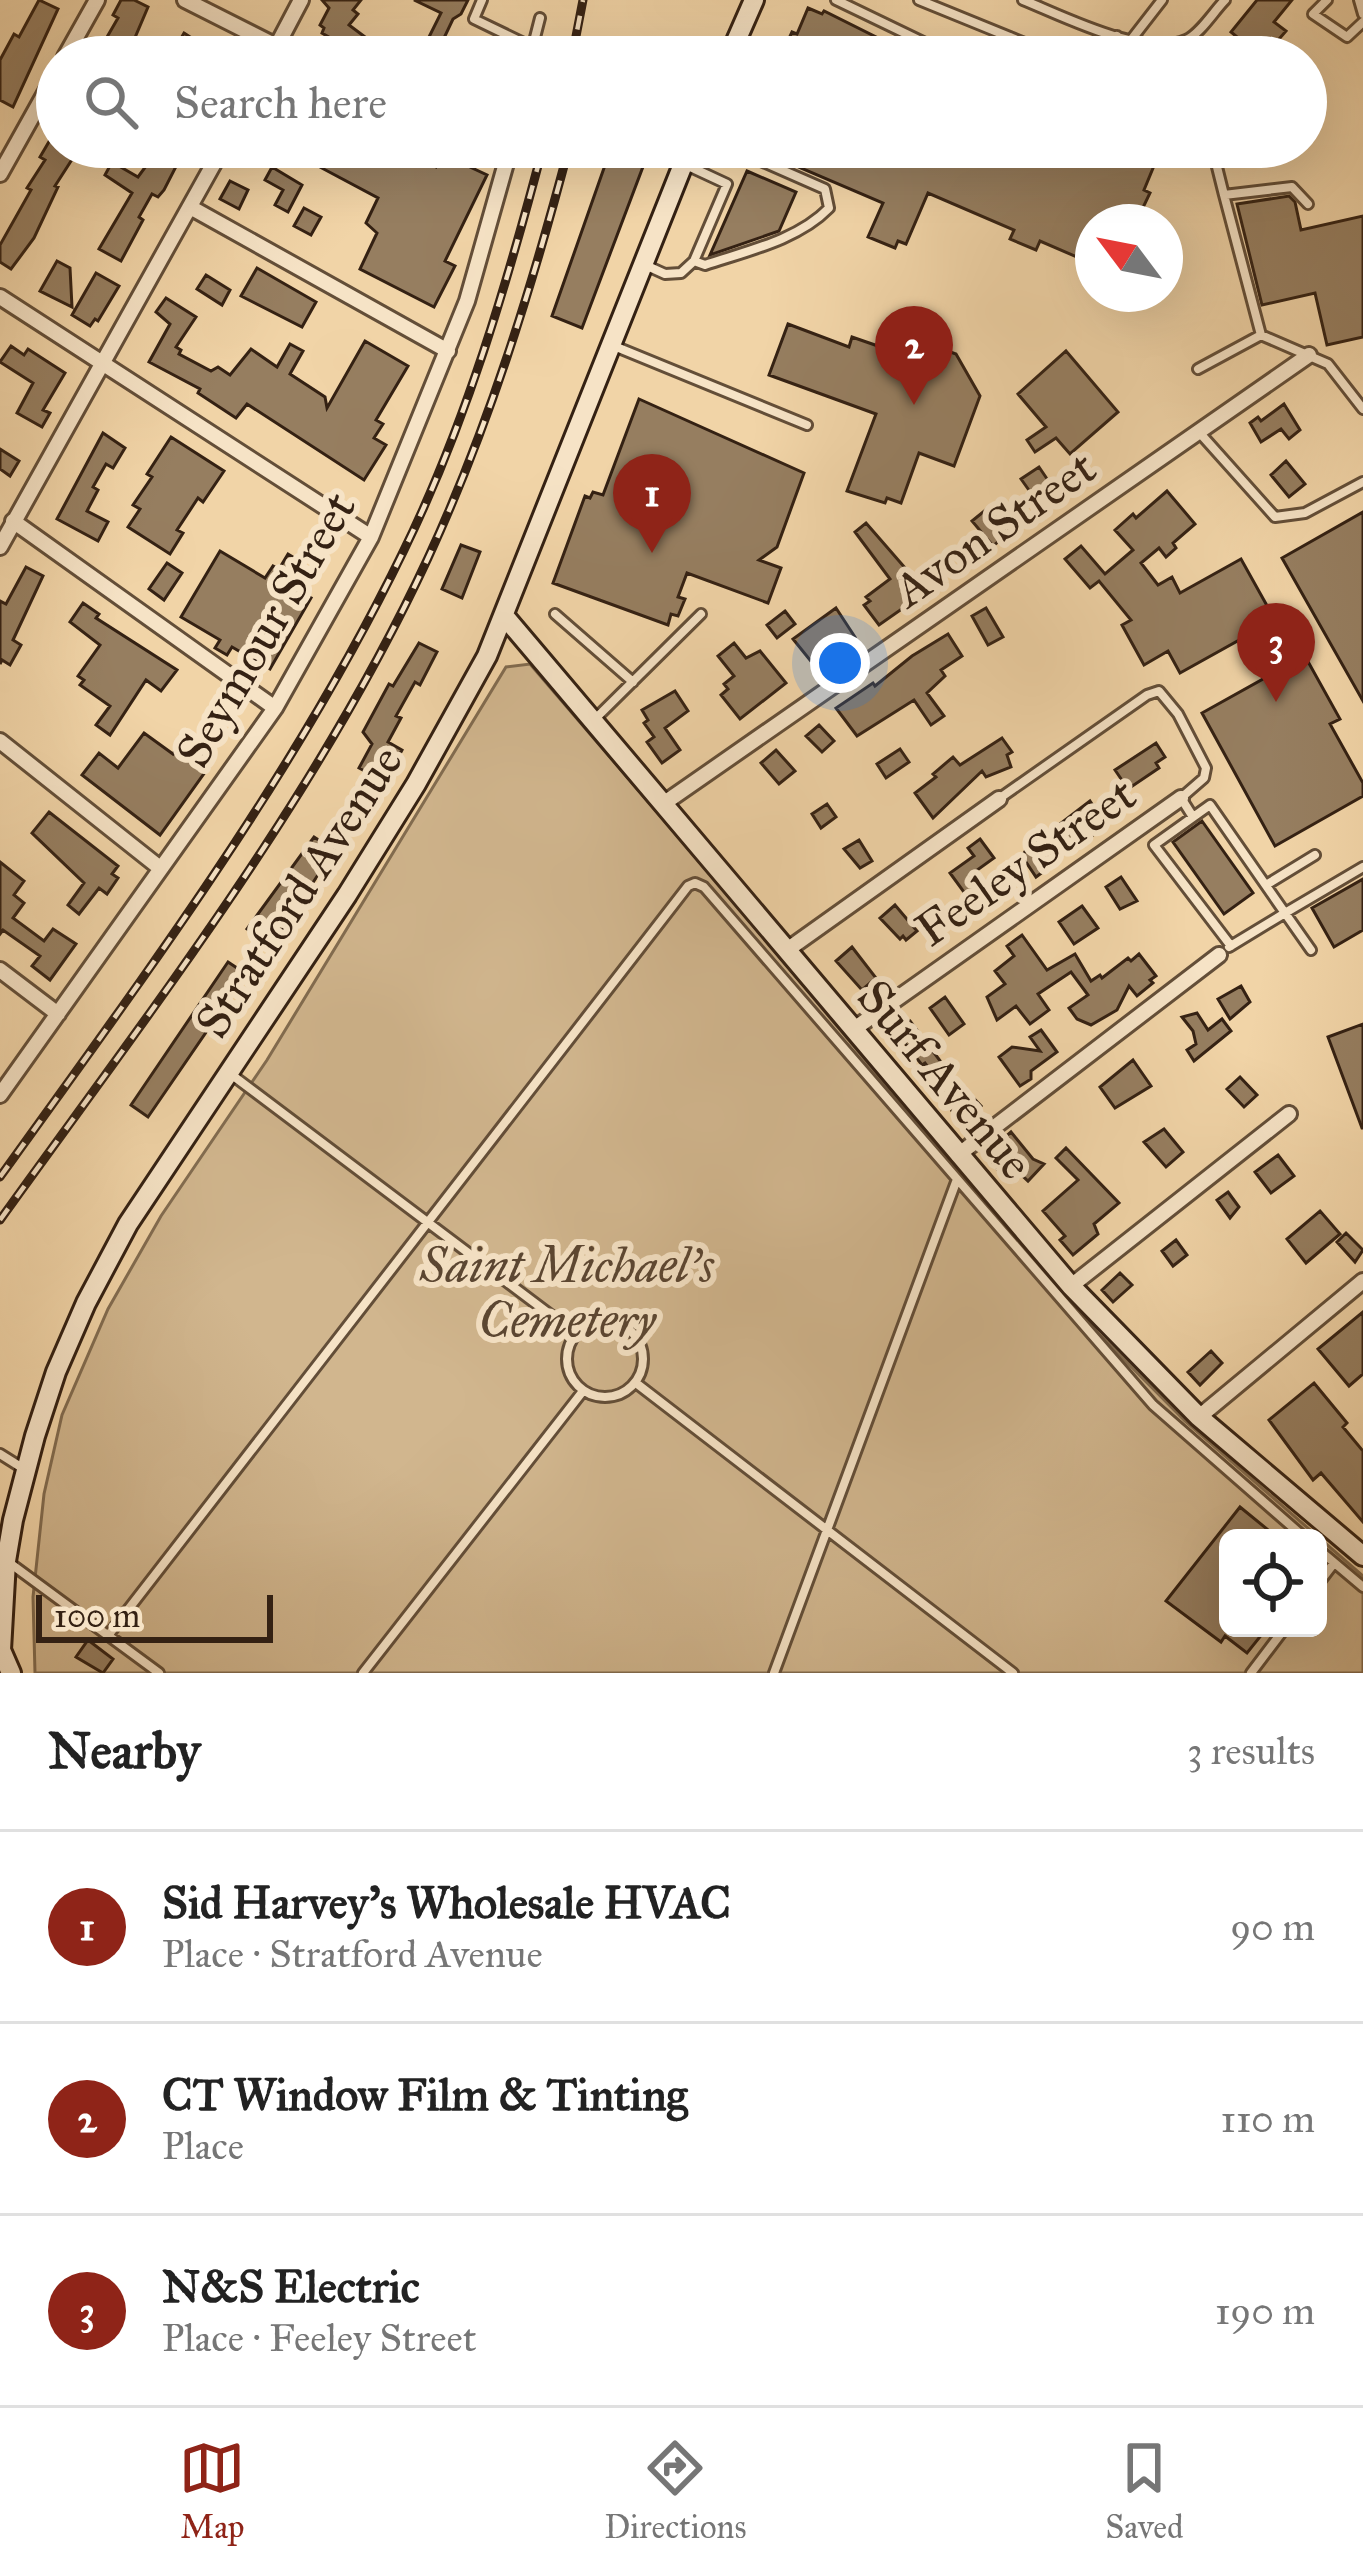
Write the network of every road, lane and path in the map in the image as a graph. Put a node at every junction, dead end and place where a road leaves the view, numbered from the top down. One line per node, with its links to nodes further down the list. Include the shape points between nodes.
1 (97, 0): 15 (street)
2 (185, 0): 16 (street)
3 (302, 0): 17 (street)
4 (482, 0): 18 (lane, via 474,19)
5 (754, 0): 20 (main road)
6 (836, 0): 21 (lane)
7 (919, 0): 22 (lane)
8 (1023, 0): 23 (lane)
9 (1162, 0): 24 (lane)
10 (1225, 0): 25 (lane)
11 (1327, 0): 14 (lane, via 1313,14 1348,37)
12 (1358, 0): 14 (lane)
13 (539, 18): 19 (lane)
14 (1363, 18)
15 (77, 36)
16 (247, 36)
17 (283, 36)
18 (503, 36)
19 (535, 36)
20 (738, 36)
21 (914, 36)
22 (1008, 36)
23 (1117, 36)
24 (1134, 36)
25 (1192, 36)
26 (36, 110): 33 (street)
27 (211, 168): 36 (street)
28 (504, 168): 42 (street, Seymour Street)
29 (681, 168): 38 (main road, Stratford Avenue)
30 (704, 168): 37 (lane, via 727,184)
31 (777, 168): 37 (lane, via 825,189 830,208 780,240 705,265)
32 (1217, 168): 34 (lane)
33 (0, 174)
34 (1224, 195): 35 (lane, via 1292,187); 40 (lane)
35 (1308, 204)
36 (190, 207): 42 (street); 44 (street)
37 (694, 261): 38 (lane, via 665,274)
38 (642, 263): 41 (main road, Stratford Avenue)
39 (0, 297): 44 (street)
40 (1261, 335): 43 (lane); 45 (lane)
41 (611, 345): 47 (lane); 55 (main road, Stratford Avenue)
42 (448, 351): 51 (street, Seymour Street)
43 (1309, 355): 46 (lane, via 1328,364); 48 (street, Avon Street)
44 (103, 362): 50 (street); 51 (street)
45 (1198, 369)
46 (1363, 409)
47 (807, 425)
48 (1198, 431): 49 (lane, via 1275,517 1304,513); 62 (street, Avon Street)
49 (1363, 482)
50 (14, 521): 52 (street); 57 (street)
51 (371, 537): 57 (street, Seymour Street)
52 (0, 547)
53 (554, 614): 56 (lane)
54 (701, 614): 56 (lane)
55 (506, 618): 58 (main road, Surf Avenue); 75 (main road, Stratford Avenue, via 416,784)
56 (633, 682): 58 (lane)
57 (275, 708): 66 (street, Seymour Street)
58 (593, 721): 62 (main road, Surf Avenue)
59 (0, 741): 66 (street)
60 (1181, 798): 61 (lane, via 1206,768 1159,691); 63 (lane); 74 (street, Feeley Street)
61 (999, 799): 69 (street)
62 (663, 804): 69 (main road, Surf Avenue)
63 (1193, 817): 67 (lane, via 1210,805); 71 (lane, via 1154,845)
64 (1316, 855): 67 (lane)
65 (1363, 867): 68 (lane)
66 (160, 868): 73 (street, Seymour Street)
67 (1266, 885): 68 (lane)
68 (1285, 913): 70 (lane); 71 (lane)
69 (787, 950): 74 (main road, Surf Avenue)
70 (1311, 950)
71 (1225, 951): 78 (street)
72 (0, 970): 73 (street)
73 (58, 1014): 76 (street, Seymour Street)
74 (854, 1029): 78 (main road, Surf Avenue)
75 (229, 1072): 80 (lane); 88 (main road, Stratford Avenue, via 86,1303)
76 (0, 1095)
77 (1289, 1114): 82 (street)
78 (958, 1155): 82 (main road, Surf Avenue)
79 (956, 1182): 80 (lane, via 695,883); 90 (lane, via 1153,1405); 91 (lane)
80 (428, 1222): 83 (lane); 98 (lane)
81 (1363, 1281): 86 (street)
82 (1071, 1286): 86 (main road, Surf Avenue)
83 (576, 1334): 84 (lane, via 599,1321 630,1329 644,1356); 85 (lane, via 567,1367)
84 (636, 1382): 85 (lane, via 612,1397); 91 (lane)
85 (583, 1391): 103 (lane)
86 (1199, 1417): 92 (main road, Surf Avenue)
87 (0, 1454): 88 (lane)
88 (26, 1469): 89 (main road, Stratford Avenue)
89 (7, 1516): 94 (main road, Stratford Avenue)
90 (1295, 1529)
91 (824, 1531): 104 (lane); 105 (lane)
92 (1363, 1556)
93 (1327, 1557): 95 (lane)
94 (3, 1558): 98 (lane); 100 (main road, Stratford Avenue)
95 (1334, 1563): 96 (lane); 97 (lane)
96 (1327, 1572)
97 (1363, 1587)
98 (110, 1634): 102 (lane)
99 (1278, 1637): 106 (lane)
100 (0, 1650): 101 (main road, Stratford Avenue)
101 (11, 1673)
102 (159, 1673)
103 (363, 1673)
104 (774, 1673)
105 (1013, 1673)
106 (1251, 1673)

